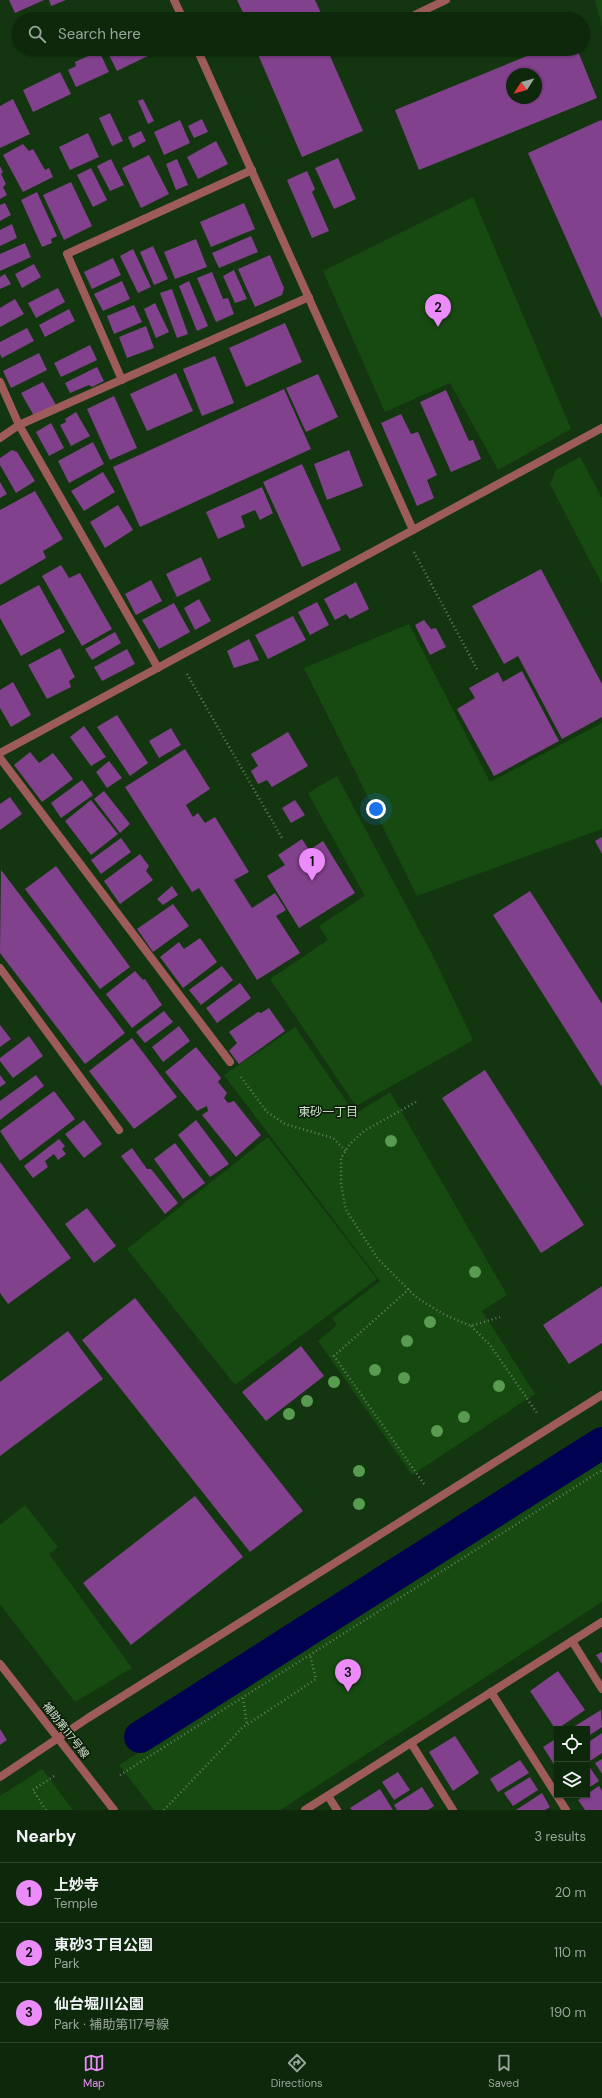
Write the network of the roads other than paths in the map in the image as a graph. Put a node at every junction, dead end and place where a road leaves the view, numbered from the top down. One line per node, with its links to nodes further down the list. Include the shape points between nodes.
1 (174, 0): 3 (street)
2 (446, 0): 4 (street)
3 (180, 12)
4 (421, 12)
5 (200, 56): 6 (street)
6 (252, 170): 7 (street); 8 (street, via 67,254)
7 (309, 297): 8 (street); 13 (street)
8 (122, 380): 10 (street)
9 (0, 382): 10 (street)
10 (19, 424): 12 (street); 14 (street)
11 (602, 428): 13 (street)
12 (0, 438)
13 (413, 530): 14 (street)
14 (158, 668): 15 (street)
15 (0, 754)
16 (0, 758): 18 (street)
17 (0, 968): 19 (street)
18 (230, 1062)
19 (119, 1130)
20 (602, 1395): 26 (street, via 88,1718)
21 (602, 1622): 22 (street)
22 (572, 1641): 24 (street); 25 (street)
23 (0, 1664): 26 (street, 補助第117号線)
24 (602, 1689)
25 (492, 1692): 27 (street); 34 (street)
26 (59, 1739): 28 (street); 30 (street, 補助第117号線)
27 (411, 1743): 29 (street); 33 (street)
28 (0, 1777)
29 (328, 1796): 31 (street); 32 (street)
30 (114, 1810)
31 (305, 1810)
32 (337, 1810)
33 (453, 1810)
34 (566, 1810)

